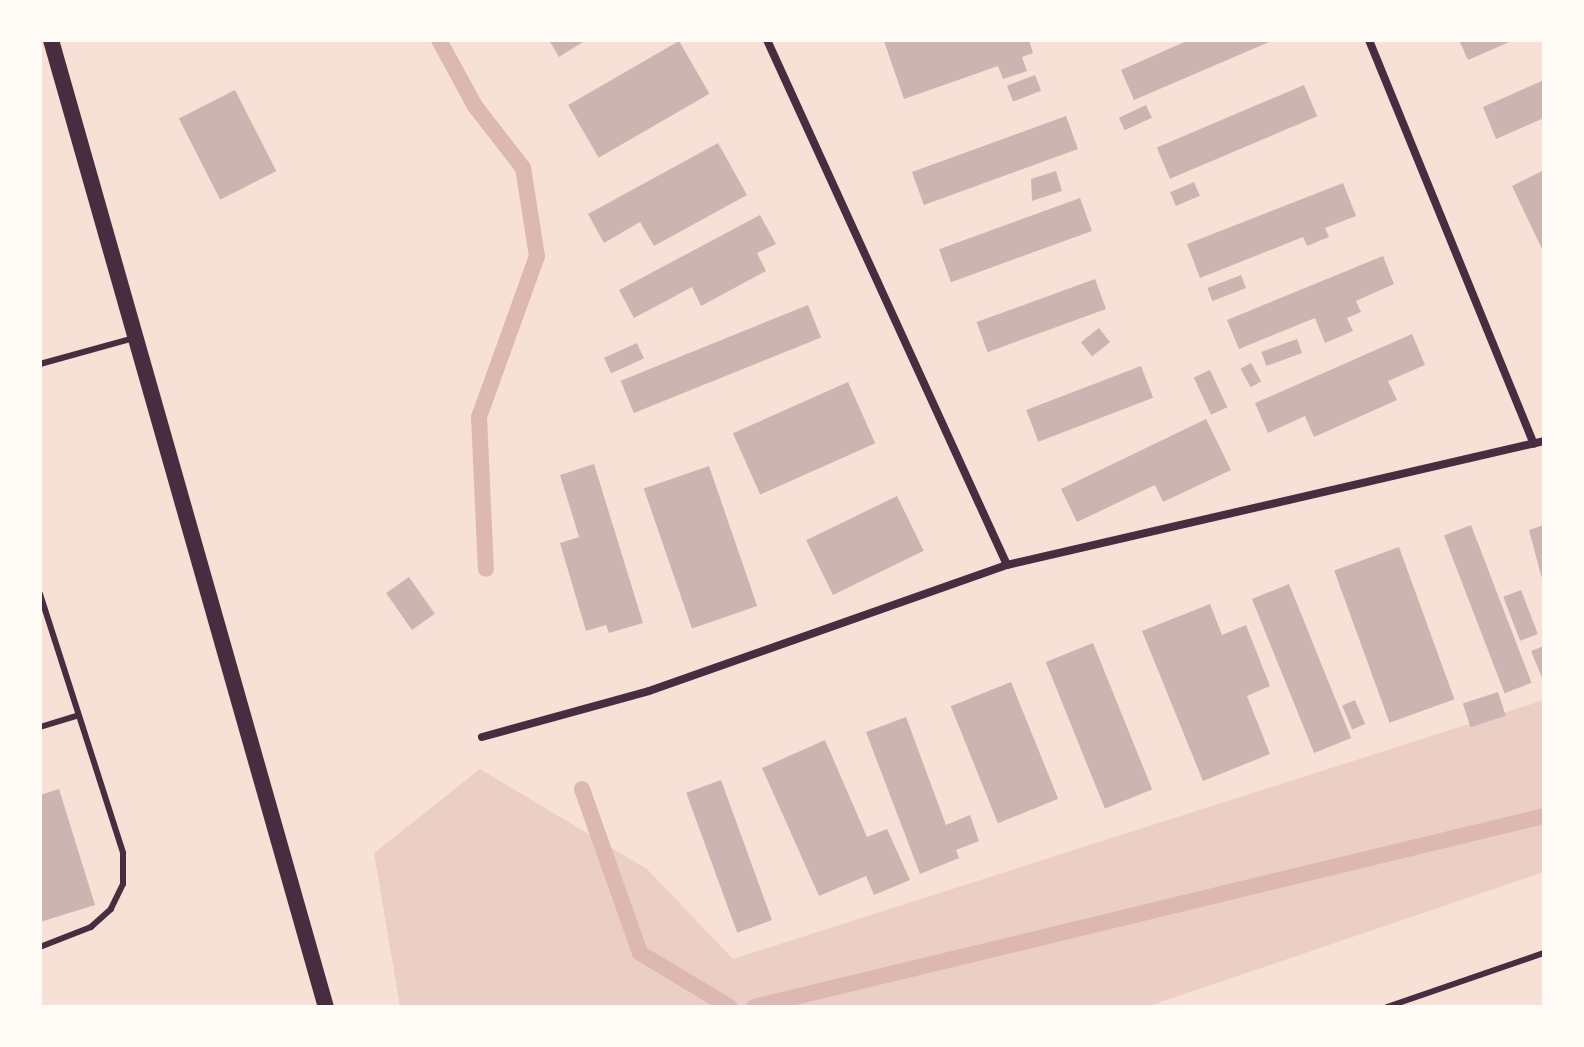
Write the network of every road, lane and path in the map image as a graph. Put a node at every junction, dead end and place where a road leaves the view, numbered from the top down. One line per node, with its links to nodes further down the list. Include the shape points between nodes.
1 (51, 40): 4 (main road)
2 (767, 40): 7 (street)
3 (1369, 40): 6 (street)
4 (134, 338): 5 (lane); 14 (main road)
5 (40, 364)
6 (1539, 443): 7 (street)
7 (1007, 565): 11 (street, via 649,691)
8 (40, 594): 9 (lane)
9 (77, 716): 10 (lane); 12 (lane, via 123,853 123,884 111,909 91,927)
10 (40, 727)
11 (482, 737)
12 (40, 947)
13 (1544, 953): 15 (lane)
14 (326, 1007)
15 (1387, 1007)

